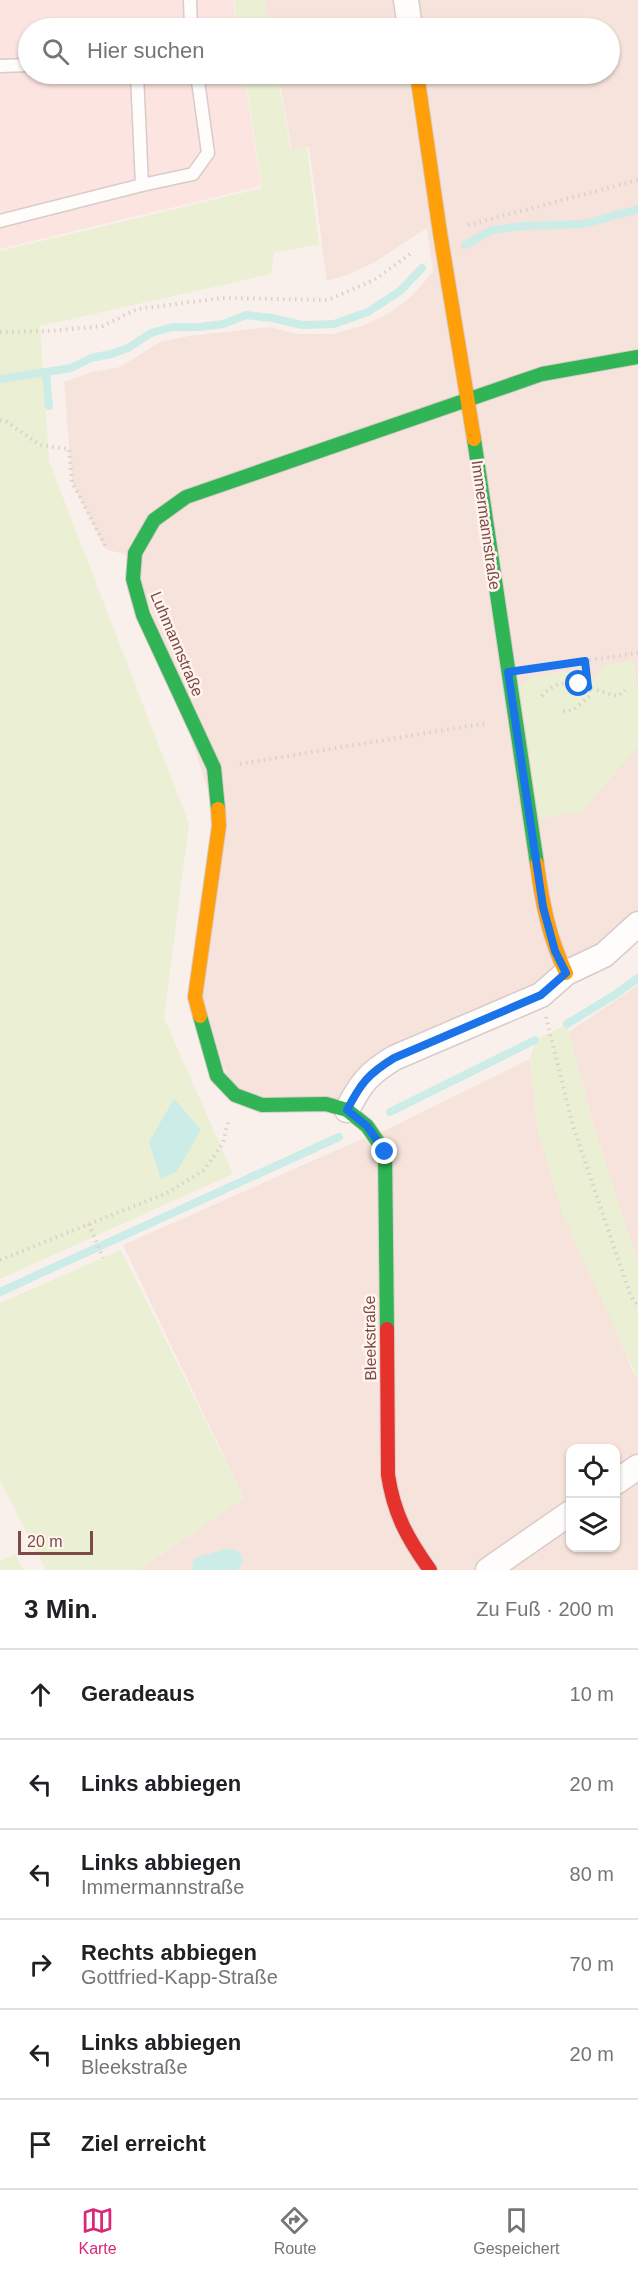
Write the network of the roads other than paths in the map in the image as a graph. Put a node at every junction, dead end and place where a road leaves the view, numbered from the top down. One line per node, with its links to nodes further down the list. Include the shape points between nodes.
1 (190, 0): 3 (lane)
2 (406, 0): 4 (street)
3 (191, 18)
4 (409, 18)
5 (18, 65): 6 (lane)
6 (0, 66)
7 (137, 84): 10 (lane)
8 (198, 84): 10 (lane, via 208,153 193,174)
9 (418, 84): 13 (street, Immermannstraße)
10 (142, 185): 11 (lane)
11 (0, 221)
12 (638, 357): 13 (street, via 542,374)
13 (468, 398): 15 (street, Immermannstraße, via 543,907 555,951); 16 (street, Luhmannstraße, via 186,497 154,520 134,557 134,579 143,615 214,768 219,826 195,997 217,1076 235,1095 262,1105 326,1104)
14 (638, 924): 15 (street, via 604,955)
15 (566, 973): 16 (street, via 541,995 394,1058 372,1072)
16 (347, 1110): 20 (street, Bleekstraße, via 367,1126 385,1152 388,1475 392,1505 406,1537)
17 (638, 1467): 18 (street)
18 (620, 1479)
19 (566, 1516): 21 (street)
20 (430, 1570)
21 (488, 1570)

